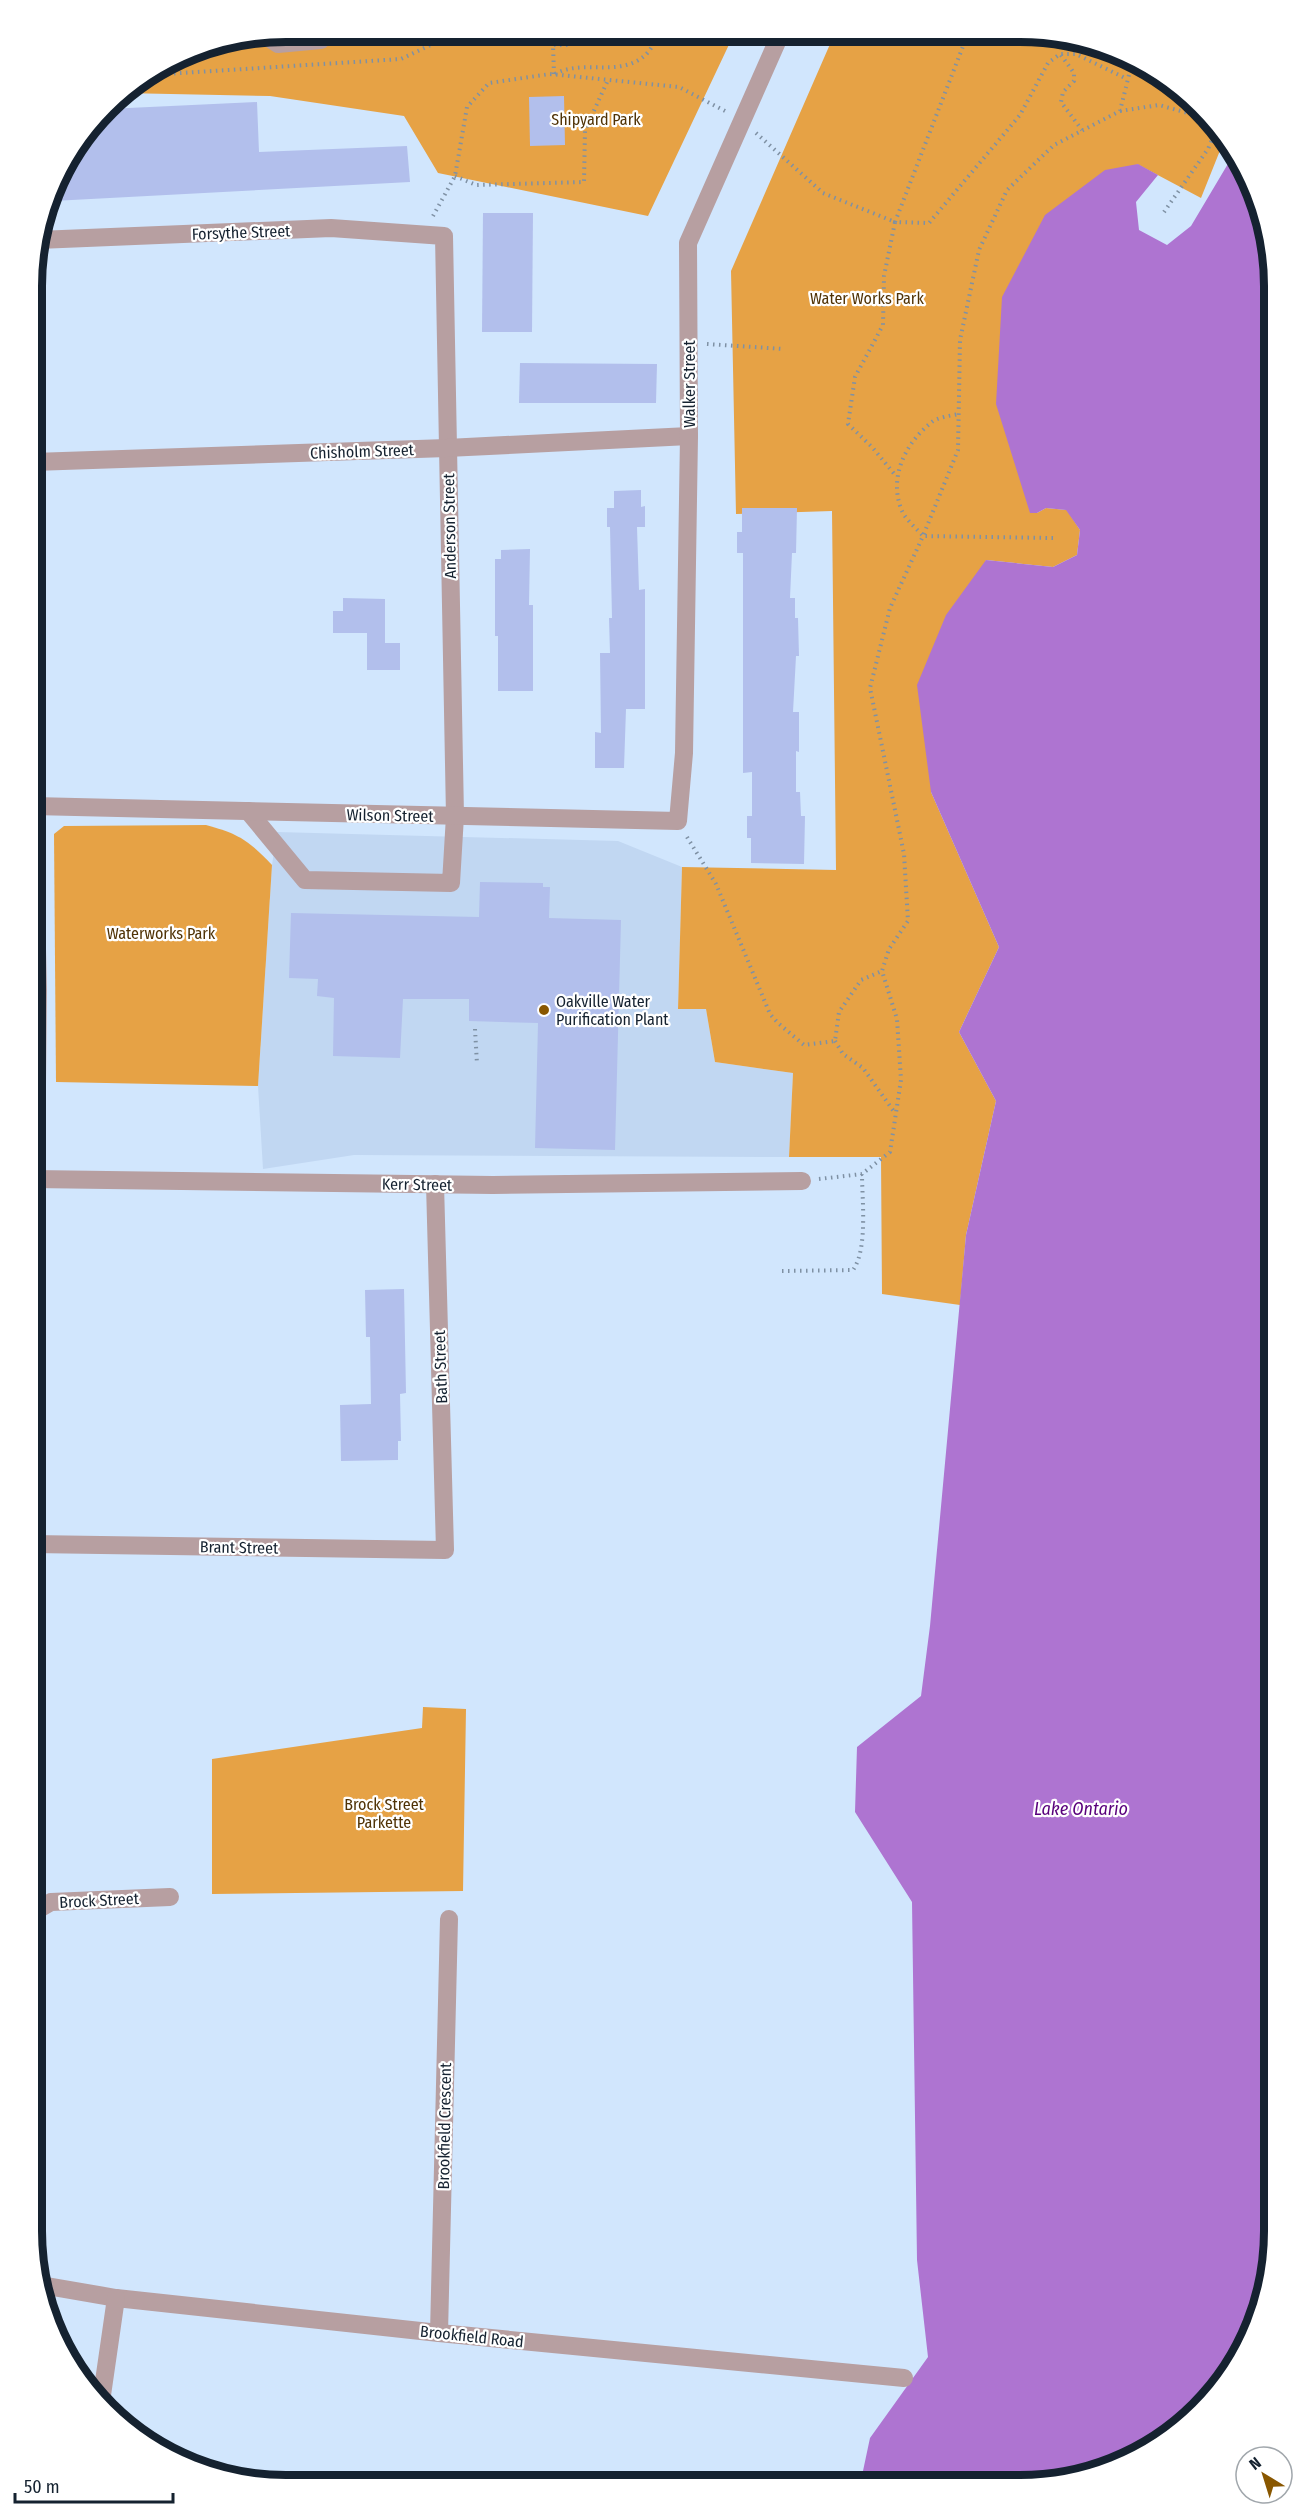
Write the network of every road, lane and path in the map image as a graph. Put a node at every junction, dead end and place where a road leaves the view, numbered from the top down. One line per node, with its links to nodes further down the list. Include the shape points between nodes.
1 (300, 42): 7 (street)
2 (437, 42): 10 (path, via 401,59)
3 (568, 42): 11 (path, via 553,45)
4 (654, 42): 11 (path, via 644,57 625,66 564,69)
5 (776, 42): 26 (street, Walker Street, via 688,243)
6 (965, 42): 22 (path)
7 (276, 43)
8 (1060, 54): 13 (path, via 1076,54); 17 (path, via 1074,73 1074,81 1063,92 1060,102); 22 (path, via 1048,63 1020,115 929,222)
9 (1130, 68): 13 (path)
10 (166, 74)
11 (554, 74): 12 (path); 19 (path, via 489,83 467,107)
12 (608, 80): 14 (path); 19 (path, via 585,130 584,182 476,185)
13 (1127, 80): 15 (path)
14 (679, 87)
15 (1120, 111): 16 (path, via 1160,105); 17 (path)
16 (1192, 114)
17 (1082, 130): 28 (path, via 1054,145 1007,190 979,250 960,339)
18 (1213, 138): 21 (path)
19 (454, 176): 23 (path)
20 (823, 193): 22 (path)
21 (1164, 212)
22 (895, 222): 32 (path, via 884,276 883,326 855,377 848,424)
23 (423, 235): 24 (street, Forsythe Street); 25 (street, Forsythe Street, via 331,228)
24 (444, 236): 30 (street, Anderson Street)
25 (47, 240)
26 (689, 343): 27 (path); 29 (street, Walker Street)
27 (784, 349)
28 (958, 414): 32 (path, via 933,420 909,446); 33 (path, via 958,450)
29 (689, 436): 30 (street, Chisholm Street); 38 (street, Walker Street, via 684,753)
30 (447, 448): 31 (street, Chisholm Street); 37 (street, Anderson Street)
31 (42, 462)
32 (896, 476): 33 (path, via 903,513)
33 (923, 536): 34 (path); 39 (path, via 890,608 870,687 904,855 908,921 889,949)
34 (1053, 538)
35 (42, 806): 36 (street, Wilson Street)
36 (248, 811): 37 (street, Wilson Street); 37 (street, Anderson Street, via 305,880 451,883)
37 (455, 816): 38 (street, Wilson Street)
38 (678, 821): 41 (path, via 716,884 770,1014 804,1045)
39 (882, 971): 41 (path, via 861,980 838,1012); 43 (path, via 897,1019 901,1080)
40 (475, 1029): 42 (path)
41 (835, 1041): 43 (path, via 843,1054 863,1068)
42 (477, 1064)
43 (896, 1114): 44 (path, via 890,1152)
44 (862, 1174): 45 (path); 48 (path, via 862,1248 853,1270)
45 (802, 1181): 47 (street, Kerr Street)
46 (42, 1184): 47 (street, Kerr Street)
47 (435, 1185): 50 (street, Bath Street)
48 (782, 1271)
49 (42, 1544): 50 (street, Brant Street)
50 (445, 1550)
51 (170, 1896): 52 (street, Brock Street, via 51,1902)
52 (42, 1907)
53 (449, 1918): 56 (street, Brookfield Crescent)
54 (49, 2286): 55 (street, Brookfield Road)
55 (116, 2298): 56 (street, Brookfield Road); 58 (street)
56 (439, 2333): 57 (street, Brookfield Road)
57 (904, 2378)
58 (103, 2391)

